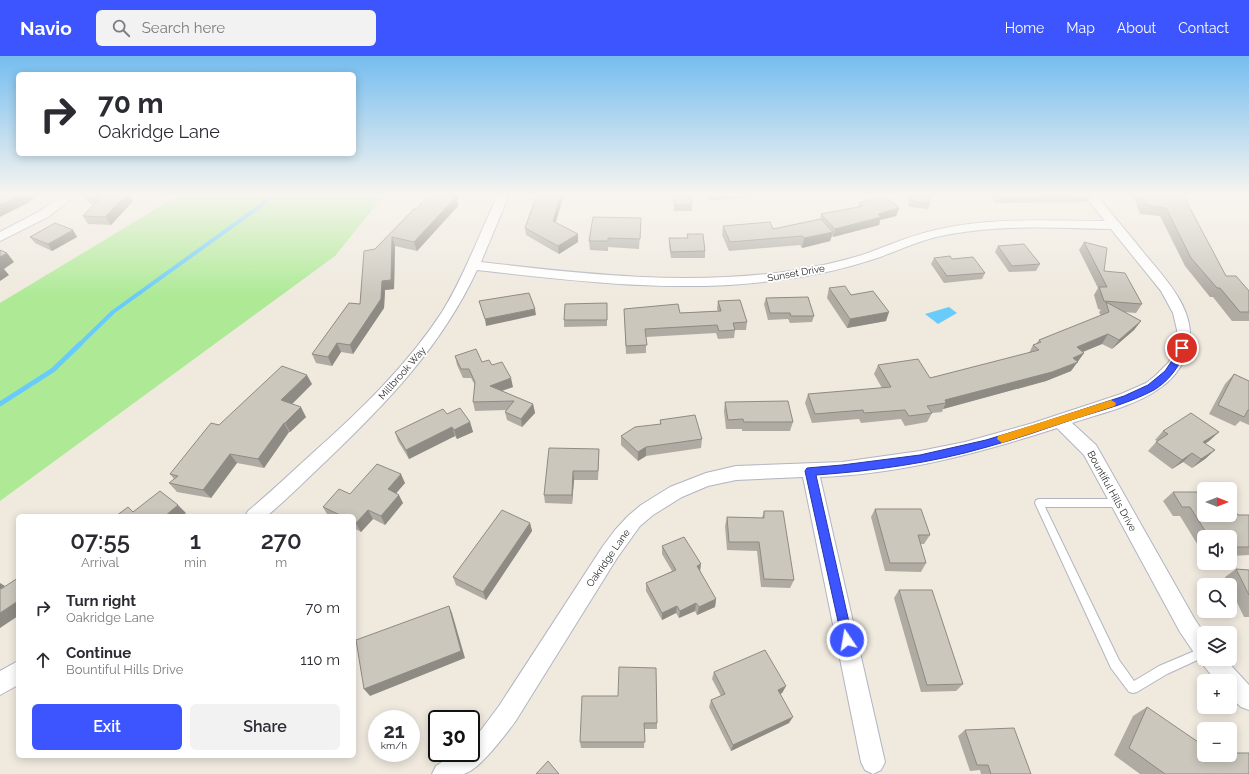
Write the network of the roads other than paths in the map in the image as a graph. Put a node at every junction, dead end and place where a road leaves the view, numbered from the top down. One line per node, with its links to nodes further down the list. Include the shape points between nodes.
1 (16, 229): 5 (street)
2 (488, 229): 6 (street, Millbrook Way)
3 (960, 229): 6 (street, Sunset Drive, via 922,237 868,256 812,271 714,283 632,281)
4 (1119, 229): 7 (street, via 1173,297 1183,321 1182,348 1168,373 1151,387 1127,398)
5 (0, 237)
6 (472, 265): 10 (street, Millbrook Way, via 448,312 404,373 355,424)
7 (1059, 420): 8 (street, Oakridge Lane, via 986,444 944,454 870,466); 9 (street, Bountiful Hills Drive, via 1090,450)
8 (810, 471): 17 (street); 18 (street, Oakridge Lane, via 751,472 722,476 676,492 647,510 610,552 507,714 489,738 466,759)
9 (1119, 503): 11 (street, Bountiful Hills Drive); 12 (lane, via 1039,503 1115,664 1133,688)
10 (256, 514)
11 (1197, 640)
12 (1197, 654)
13 (1218, 666): 16 (street)
14 (16, 673): 15 (street)
15 (0, 684)
16 (1249, 699)
17 (873, 762)
18 (444, 774)

